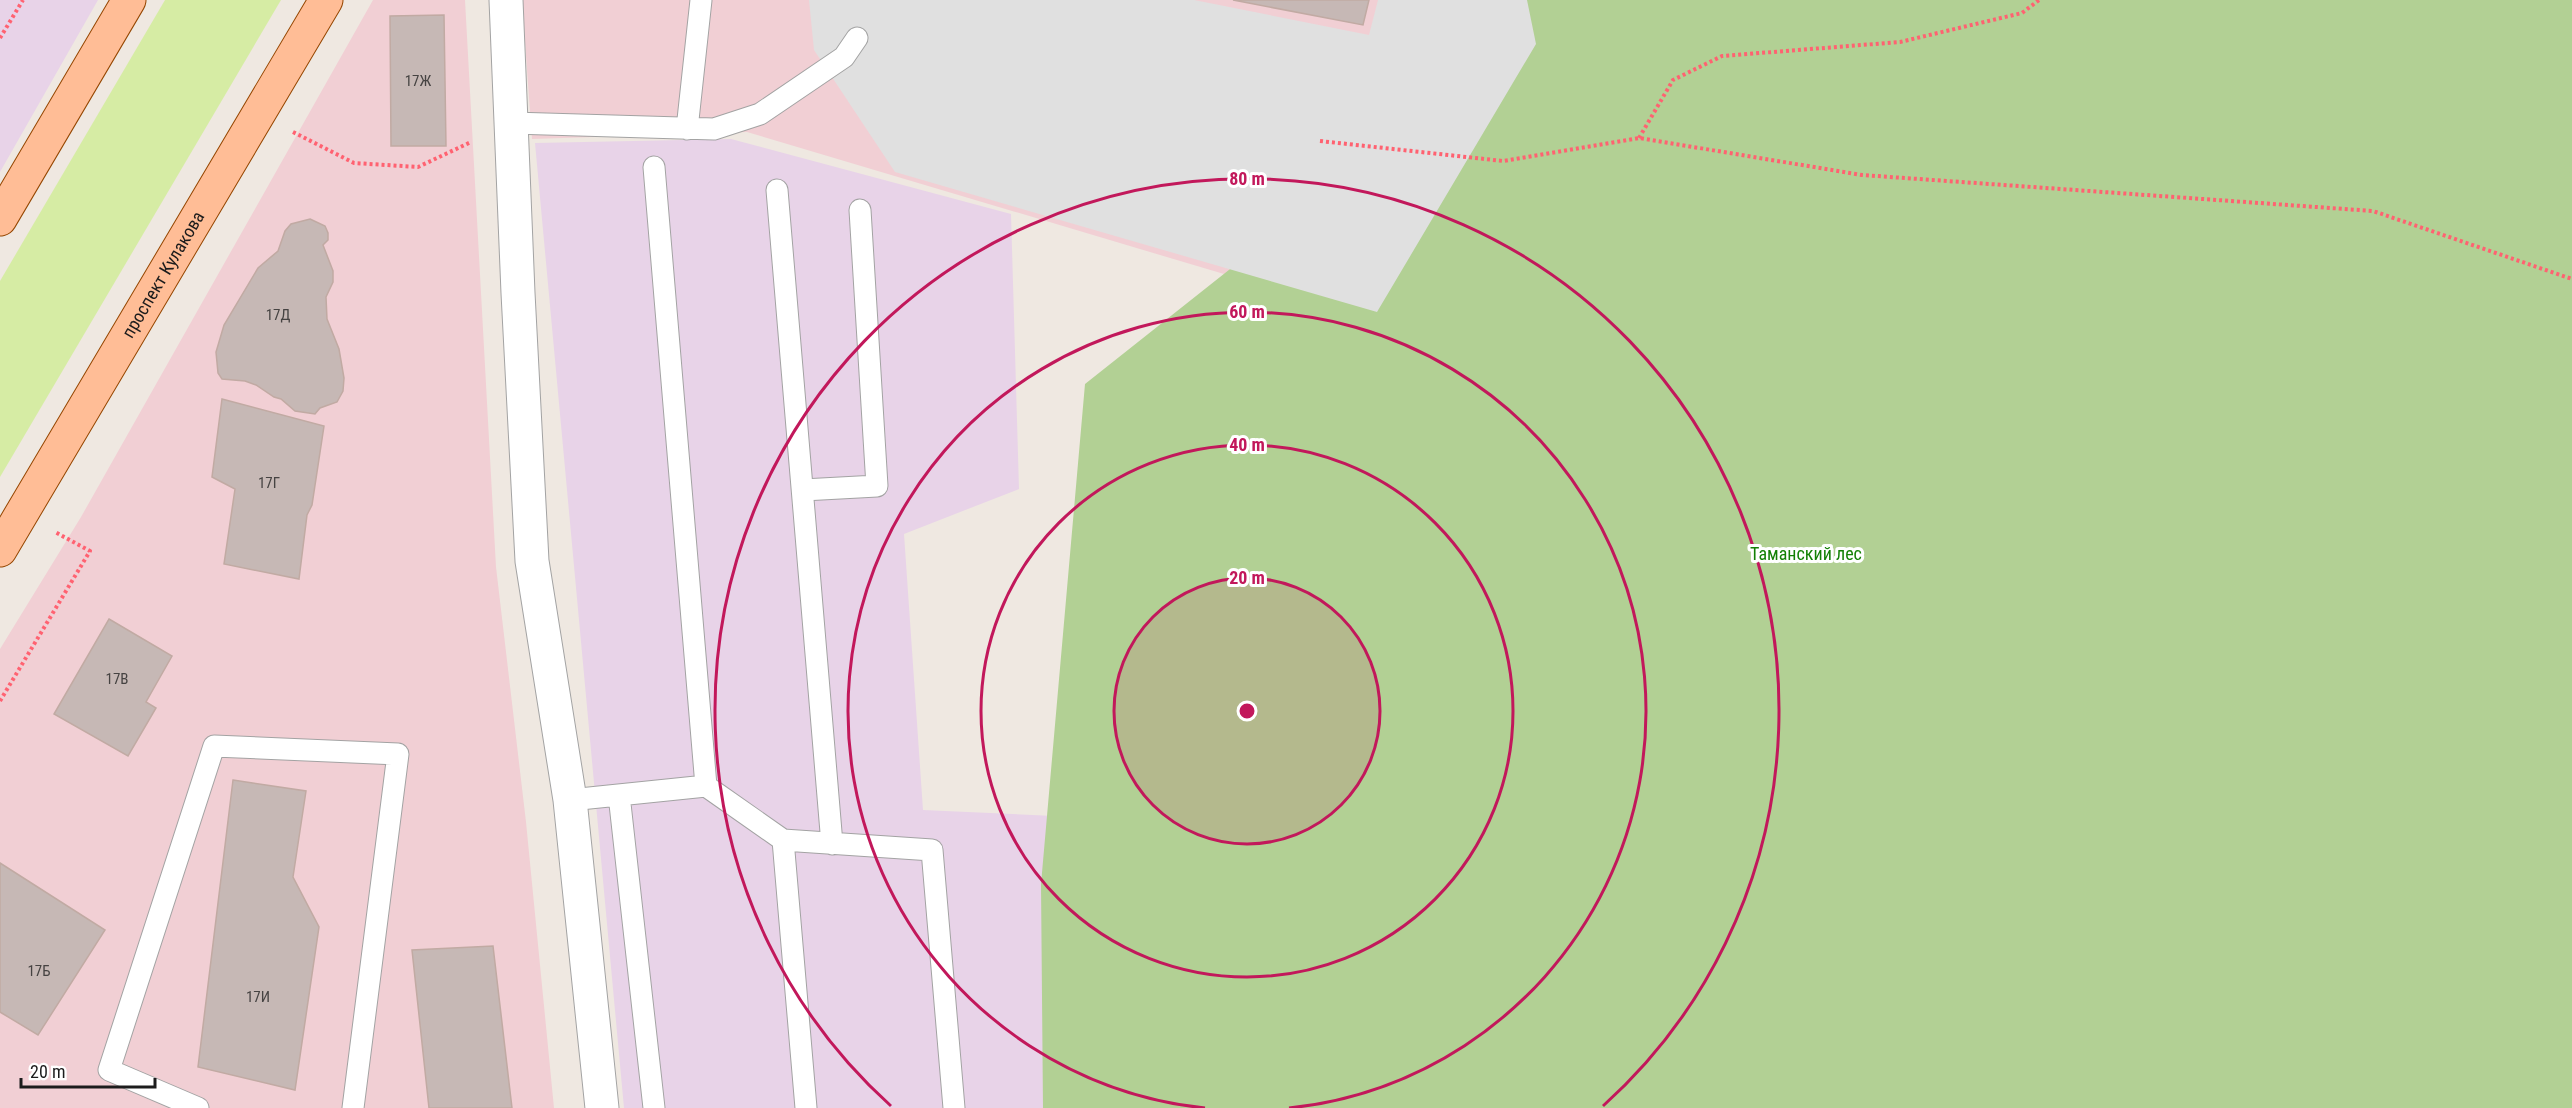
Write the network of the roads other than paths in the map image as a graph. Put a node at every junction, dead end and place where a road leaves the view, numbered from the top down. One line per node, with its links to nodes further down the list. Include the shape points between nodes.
1 (129, 0): 11 (main road)
2 (326, 0): 13 (main road, проспект Кулакова)
3 (506, 0): 6 (street)
4 (701, 0): 7 (lane)
5 (857, 38): 7 (lane, via 844,57 760,114 714,129)
6 (512, 123): 7 (lane); 16 (street, via 532,561)
7 (687, 129)
8 (654, 167): 14 (lane)
9 (777, 190): 12 (lane)
10 (860, 210): 12 (lane, via 877,486)
11 (0, 219)
12 (803, 490): 18 (lane)
13 (0, 550)
14 (706, 786): 15 (lane); 17 (lane)
15 (619, 795): 16 (lane); 22 (lane)
16 (570, 800): 21 (street)
17 (783, 840): 18 (lane); 23 (lane)
18 (832, 844): 24 (lane, via 932,850)
19 (198, 1108): 20 (lane, via 109,1070 214,746 398,754)
20 (353, 1108)
21 (602, 1108)
22 (654, 1108)
23 (806, 1108)
24 (954, 1108)

